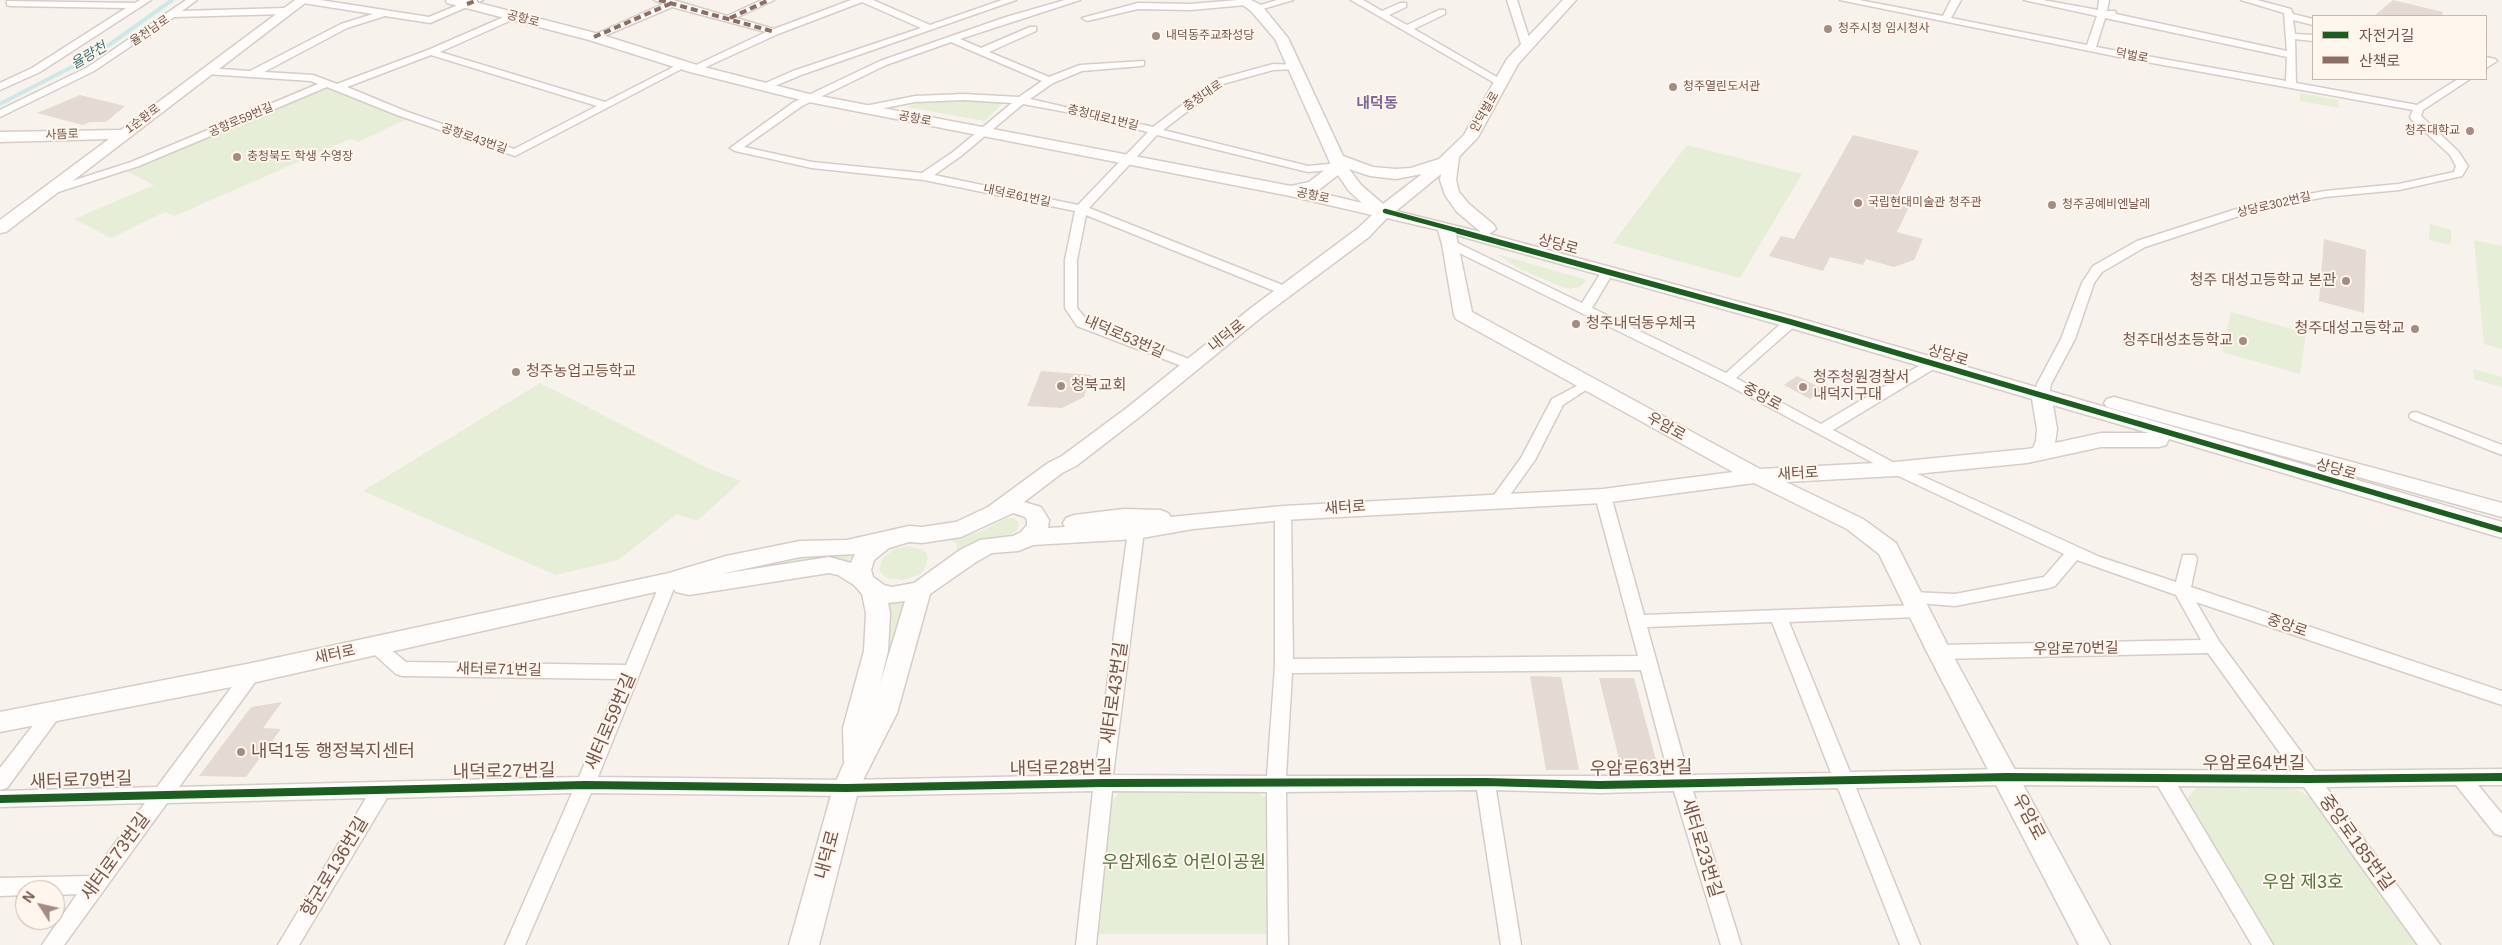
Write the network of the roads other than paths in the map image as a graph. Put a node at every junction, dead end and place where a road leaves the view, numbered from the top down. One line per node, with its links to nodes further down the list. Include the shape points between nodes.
1 (192, 0): 31 (street, 율천남로)
2 (452, 0): 20 (street, 공항로)
3 (659, 0): 21 (street)
4 (769, 0): 35 (street)
5 (859, 0): 43 (street, 공항로43번길)
6 (865, 0): 40 (street)
7 (1011, 0): 40 (street)
8 (1075, 0): 22 (street)
9 (1288, 0): 24 (street)
10 (1356, 0): 33 (street)
11 (1512, 0): 49 (street)
12 (1570, 0): 49 (street, 안덕벌로)
13 (1845, 0): 37 (street, 덕벌로)
14 (1956, 0): 37 (street)
15 (2029, 0): 32 (street)
16 (2104, 0): 32 (street)
17 (2246, 0): 30 (street)
18 (2269, 0): 30 (street)
19 (12, 2): 23 (street); 27 (street)
20 (473, 2): 29 (street, via 430,20); 34 (street, 공항로)
21 (676, 2): 35 (street); 46 (street)
22 (1053, 2): 39 (street)
23 (142, 3): 64 (street, via 36,70)
24 (1248, 3): 36 (street, via 1138,6); 56 (street, via 1282,38)
25 (296, 4): 29 (street); 31 (street); 57 (street, 1순환로)
26 (1403, 5): 33 (street)
27 (0, 8)
28 (1442, 12): 42 (street)
29 (384, 13): 58 (street, via 344,26)
30 (2288, 13): 38 (street); 45 (street)
31 (175, 14): 72 (street, 율천남로, via 91,69)
32 (2102, 14): 50 (street); 53 (street, via 2195,28 2250,47)
33 (1382, 15): 42 (street)
34 (513, 16): 46 (street, 공항로); 51 (street)
35 (730, 18): 43 (street)
36 (1087, 18)
37 (1946, 20): 50 (street, 덕벌로)
38 (2312, 22)
39 (993, 24): 44 (street); 48 (street)
40 (927, 27): 66 (street)
41 (1033, 29): 44 (street)
42 (1407, 29): 61 (street)
43 (775, 32): 55 (street, 공항로43번길)
44 (1020, 34): 52 (street)
45 (2290, 36): 47 (street); 53 (street)
46 (594, 37): 55 (street, 공항로)
47 (2312, 38)
48 (951, 40): 52 (street); 67 (street, via 883,63)
49 (1527, 47): 61 (street, 안덕벌로, via 1512,62)
50 (2091, 48): 63 (street, 덕벌로)
51 (431, 52): 65 (street); 69 (street)
52 (980, 52): 60 (street)
53 (2292, 55): 63 (street)
54 (1141, 63): 60 (street, via 1080,68)
55 (689, 67): 66 (street, 공항로); 69 (street, 공항로43번길)
56 (1296, 67): 73 (street, 충청대로, via 1273,67 1220,82); 79 (street)
57 (206, 71): 58 (street); 75 (street, 1순환로)
58 (252, 74): 62 (street, via 313,78)
59 (2463, 80): 70 (street)
60 (1049, 82): 68 (street)
61 (1502, 83): 77 (street, 안덕벌로, via 1470,137)
62 (326, 84): 65 (street); 81 (street, 공항로59번길, via 135,164)
63 (2291, 86): 70 (street, 덕벌로)
64 (0, 87)
65 (338, 87): 69 (street, 공항로43번길, via 515,153)
66 (765, 87): 67 (street, 공항로)
67 (809, 98): 71 (street, 공항로); 80 (street, 내덕로61번길, via 736,148 812,165)
68 (1021, 100): 71 (street, 충청대로1번길, via 915,99); 73 (street, 충청대로1번길); 74 (street)
69 (606, 106)
70 (2419, 108): 97 (street, 상당로302번길, via 2415,117 2454,153 2462,166 2458,174 2399,187 2325,194 2250,209 2141,244 2097,269 2088,282 2068,339)
71 (864, 109): 74 (street, 공항로)
72 (0, 114)
73 (1155, 131): 78 (street, 충청대로); 79 (street, 충청대로1번길, via 1308,169)
74 (984, 132): 78 (street, 공항로); 80 (street)
75 (124, 134): 76 (street, 사뜸로); 81 (street, 1순환로)
76 (0, 137)
77 (1451, 156): 79 (street, via 1414,172 1396,174 1370,172); 84 (street, 안덕벌로); 86 (street, via 1448,180 1451,192 1463,208)
78 (1128, 160): 82 (street, 공항로); 83 (street, 충청대로)
79 (1338, 162): 82 (street, via 1314,186); 84 (street, via 1355,188)
80 (924, 177): 83 (street, 내덕로61번길)
81 (51, 191): 85 (street, 1순환로)
82 (1290, 192): 84 (street, 공항로); 87 (street, via 1350,214 1358,221)
83 (1081, 209): 90 (street, 내덕로61번길); 94 (street, 내덕로53번길, via 1071,260 1071,308 1082,323)
84 (1385, 211): 87 (street, 내덕로); 88 (street, 상당로)
85 (0, 228)
86 (1488, 229): 88 (street, 상당로); 97 (street, 상당로, via 1592,255)
87 (1361, 235): 90 (street, 내덕로)
88 (1448, 235): 89 (street, 상당로); 91 (street, 중앙로); 96 (street, 우암로, via 1463,315)
89 (1608, 272): 91 (street); 92 (street, 상당로)
90 (1286, 291): 94 (street, 내덕로)
91 (1584, 310): 95 (street, 중앙로)
92 (1791, 322): 93 (street, 상당로); 95 (street)
93 (1932, 364): 97 (street, 상당로); 99 (street, 상당로)
94 (1192, 365): 109 (street, 내덕로, via 1069,461 1055,468)
95 (1727, 379): 99 (street, 중앙로)
96 (1588, 384): 104 (street, 우암로); 106 (street, via 1557,402 1528,460)
97 (2043, 390): 100 (street, 상당로); 102 (street, via 2047,429); 107 (street, 상당로)
98 (2416, 416): 101 (street)
99 (1823, 430): 103 (street, 중앙로)
100 (2196, 442): 102 (street, 새터로, via 2110,439); 111 (street, 상당로)
101 (2502, 450)
102 (2041, 453): 103 (street, 새터로)
103 (1895, 469): 104 (street, 새터로); 115 (street, 중앙로)
104 (1757, 476): 105 (street, 새터로); 122 (street, 우암로, via 1855,524 1888,549)
105 (1603, 496): 106 (street, 새터로); 124 (street, 새터로23번길)
106 (1497, 502): 108 (street, 새터로, via 1389,505)
107 (2502, 510)
108 (1283, 513): 110 (street, 새터로); 129 (street)
109 (1023, 518): 110 (street, via 1076,523 1124,516); 112 (street); 113 (street, 내덕로, via 978,523 962,529); 117 (street, via 1018,543 988,546)
110 (1193, 521): 112 (street)
111 (2502, 530)
112 (1136, 531): 144 (street, 새터로43번길)
113 (922, 535): 114 (street, via 908,534); 117 (street, via 944,546 948,565)
114 (881, 542): 118 (street, 새터로, via 847,548 800,549 726,564); 119 (street, via 863,560 860,570)
115 (2074, 552): 121 (street, 중앙로); 122 (street, via 2049,582 1955,600)
116 (2189, 559): 121 (street)
117 (943, 574): 120 (street)
118 (669, 581): 119 (street, via 689,587 829,565 845,569); 125 (street, 새터로); 130 (street, 새터로59번길)
119 (868, 584): 120 (street, via 892,595); 135 (street, via 878,613 876,651 856,728)
120 (920, 590): 135 (street, via 884,713)
121 (2182, 591): 126 (street, 중앙로185번길); 132 (street, 중앙로)
122 (1915, 604): 123 (street); 127 (street, 우암로)
123 (1778, 616): 124 (street); 141 (street)
124 (1638, 621): 128 (street, 새터로23번길)
125 (374, 646): 130 (street, 새터로71번길, via 402,669); 131 (street, 새터로)
126 (2213, 646): 127 (street, 우암로70번길); 140 (street, 중앙로185번길)
127 (1939, 652): 136 (street, 우암로)
128 (1648, 663): 129 (street); 146 (street, 새터로23번길)
129 (1284, 666): 145 (street)
130 (632, 672): 147 (street, 새터로59번길)
131 (252, 673): 133 (street, 새터로); 149 (street, 새터로73번길)
132 (2502, 698)
133 (53, 712): 134 (street, 새터로); 142 (street, 새터로79번길)
134 (0, 722)
135 (851, 777): 144 (street, 내덕로28번길); 147 (street, 내덕로27번길); 158 (street, 내덕로)
136 (2007, 777): 139 (street, 우암로64번길); 141 (street, 우암로63번길); 163 (street, 우암로)
137 (2460, 777): 138 (street, 우암로64번길); 140 (street, 우암로64번길); 151 (street)
138 (2502, 777)
139 (2164, 779): 140 (street, 우암로64번길); 164 (street)
140 (2309, 779): 165 (street, 중앙로185번길)
141 (1843, 781): 146 (street, 우암로63번길); 162 (street)
142 (0, 782)
143 (1485, 782): 145 (street, 우암로63번길); 146 (street, 우암로63번길); 154 (street)
144 (1103, 783): 145 (street, 내덕로28번길); 159 (street, 새터로43번길)
145 (1276, 784): 160 (street)
146 (1681, 784): 161 (street, 새터로23번길)
147 (585, 785): 148 (street, 내덕로27번길); 157 (street, 새터로59번길)
148 (381, 790): 149 (street, 내덕로27번길); 156 (street, 향군로136번길)
149 (162, 794): 150 (street, 새터로79번길); 152 (street, 새터로73번길)
150 (0, 799)
151 (2502, 828)
152 (96, 885): 153 (street); 155 (street, 새터로73번길)
153 (0, 887)
154 (1510, 935)
155 (52, 945)
156 (288, 945)
157 (515, 945)
158 (804, 945)
159 (1086, 945)
160 (1278, 945)
161 (1731, 945)
162 (1910, 945)
163 (2095, 945)
164 (2263, 945)
165 (2430, 945)

